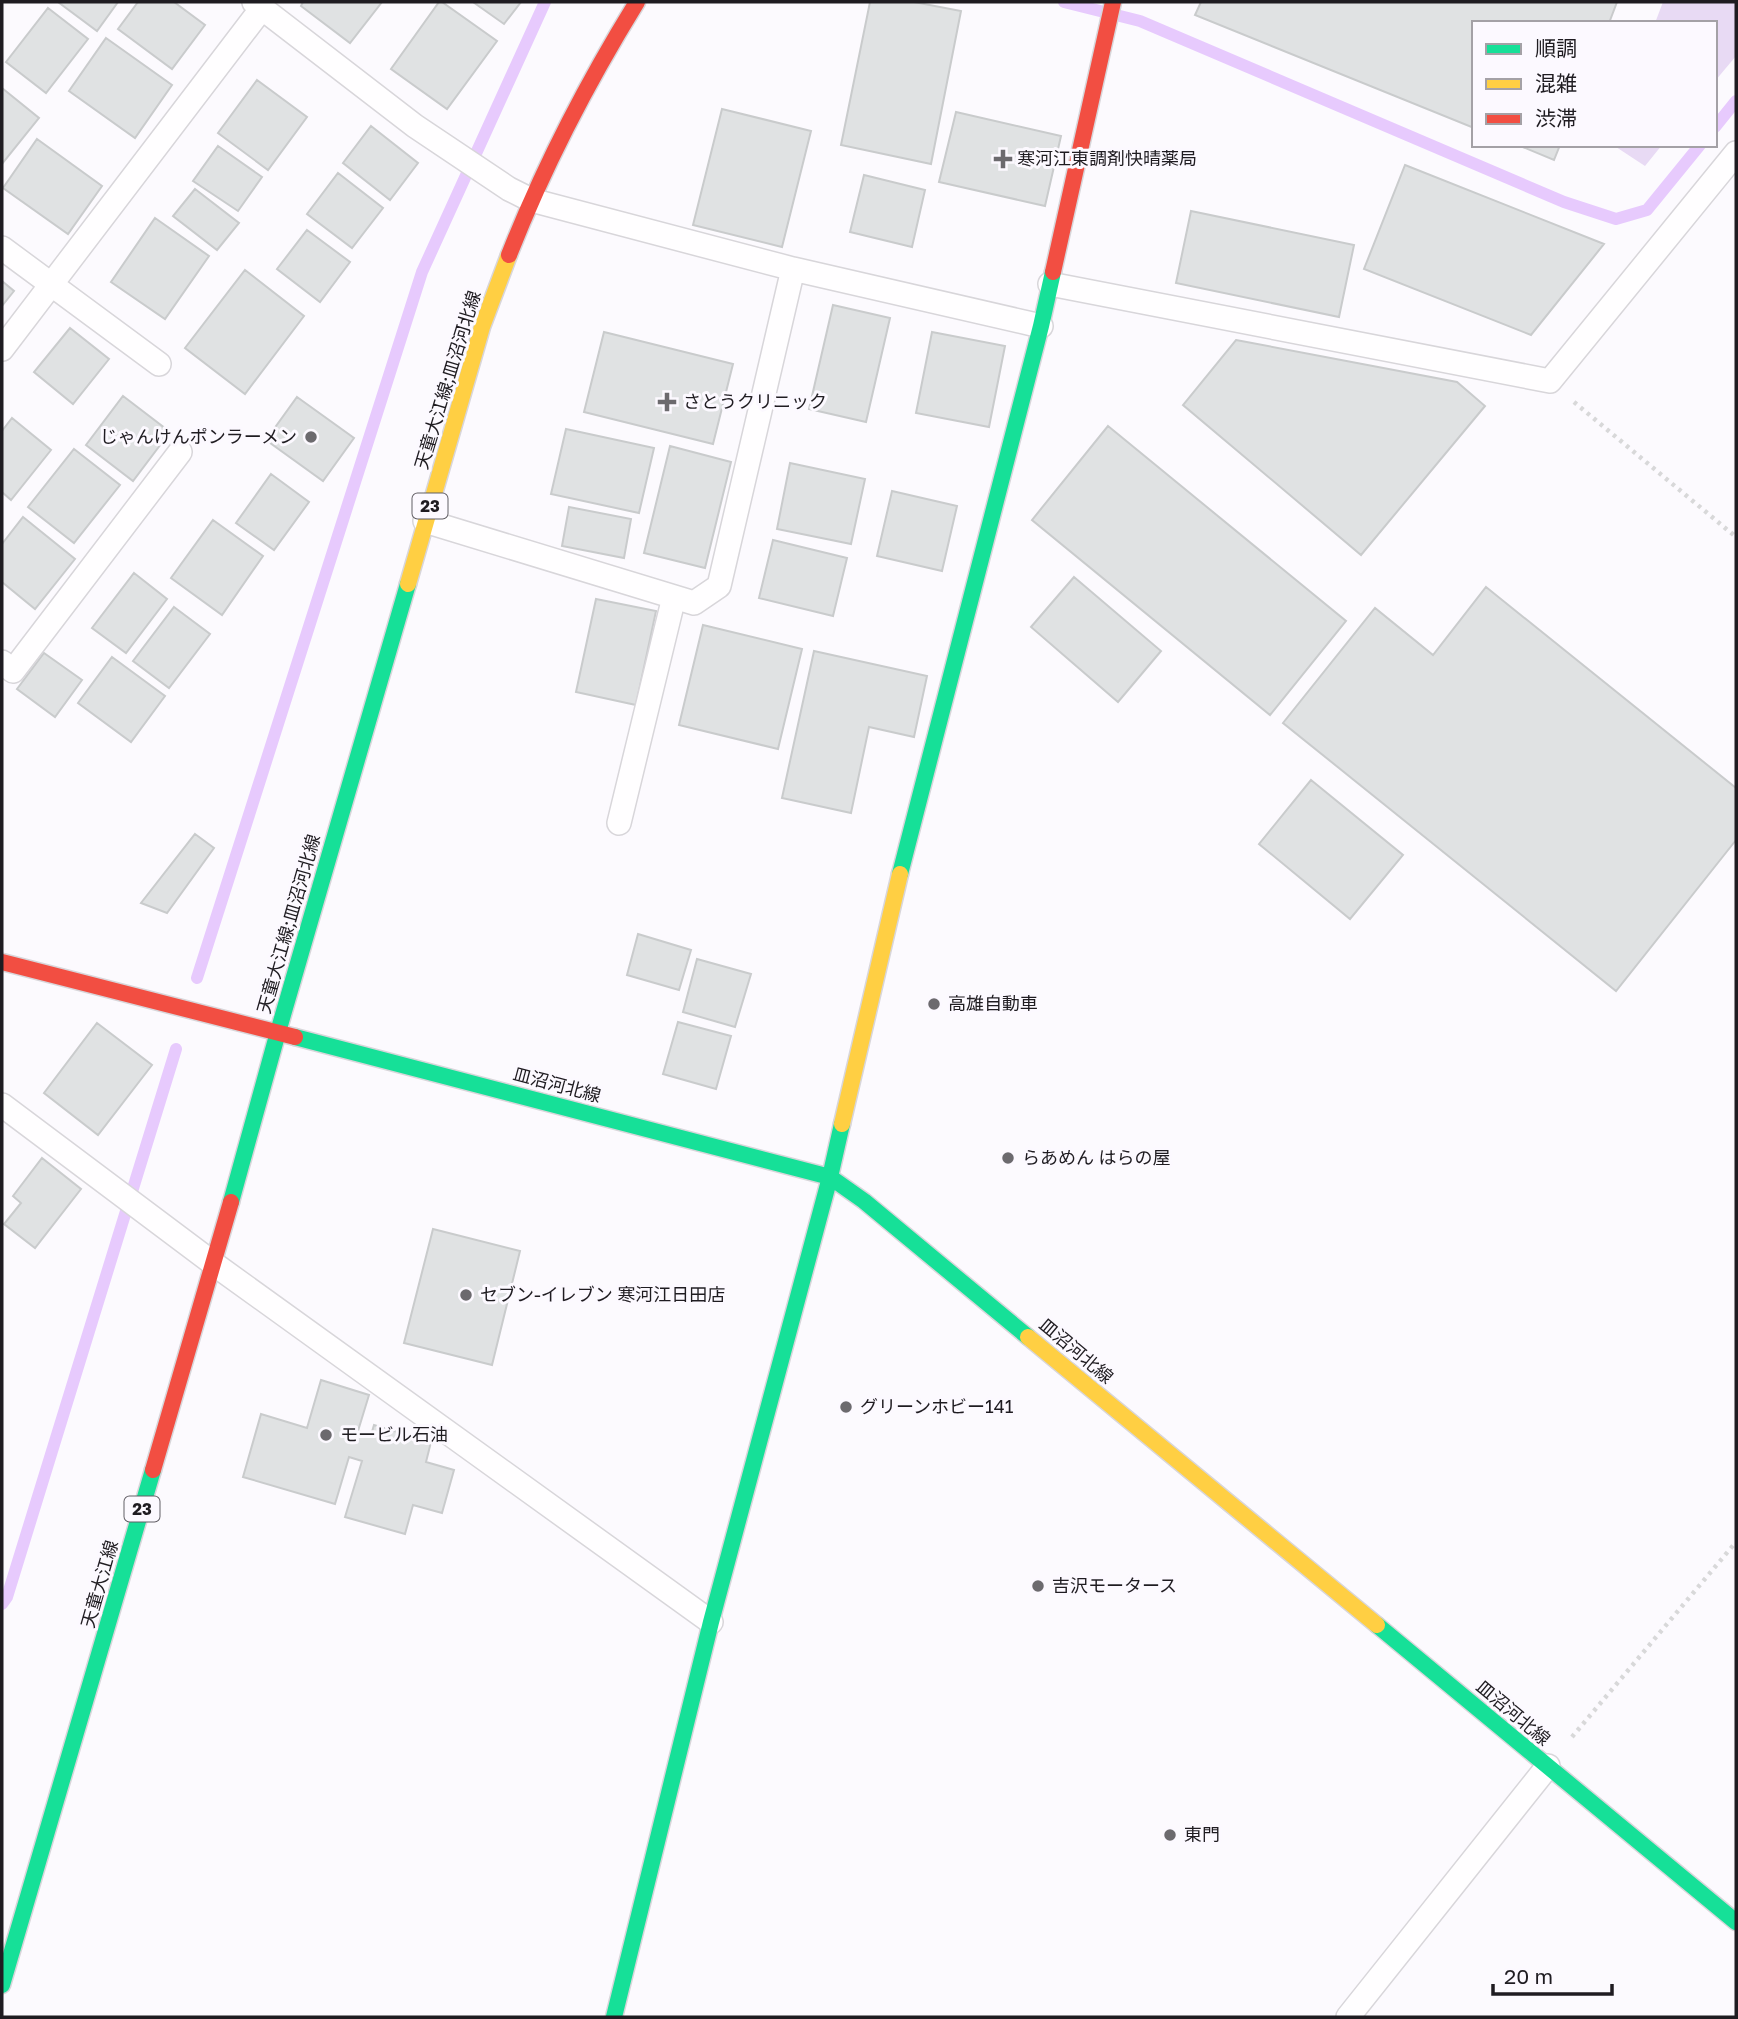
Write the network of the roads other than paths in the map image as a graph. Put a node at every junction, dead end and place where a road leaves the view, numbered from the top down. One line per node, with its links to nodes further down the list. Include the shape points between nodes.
1 (638, 2): 5 (main road, 天童大江線;皿沼河北線 / 23, via 557,144)
2 (1112, 2): 9 (main road)
3 (258, 5): 5 (lane, via 415,126); 8 (lane)
4 (1736, 153): 9 (lane, via 1550,381)
5 (531, 200): 7 (lane); 14 (main road, 天童大江線;皿沼河北線 / 23, via 482,327)
6 (2, 248): 8 (lane)
7 (793, 269): 10 (lane); 15 (lane, via 719,586 694,603)
8 (52, 283): 11 (lane); 12 (lane)
9 (1050, 284): 10 (main road)
10 (1041, 326): 21 (main road, via 907,844)
11 (2, 349)
12 (159, 364)
13 (180, 452): 16 (lane, via 13,671)
14 (425, 521): 15 (lane); 19 (main road, 天童大江線;皿沼河北線 / 23)
15 (674, 597): 17 (lane)
16 (2, 662)
17 (619, 823)
18 (2, 962): 19 (main road, 皿沼河北線)
19 (278, 1032): 21 (main road, 皿沼河北線); 22 (main road, 天童大江線 / 23)
20 (2, 1105): 22 (lane)
21 (830, 1177): 23 (main road); 24 (main road, 皿沼河北線)
22 (214, 1264): 23 (lane); 26 (main road, 天童大江線 / 23)
23 (711, 1622): 27 (main road)
24 (1548, 1766): 25 (main road, 皿沼河北線); 28 (lane)
25 (1736, 1922)
26 (2, 1985)
27 (614, 2017)
28 (1348, 2017)

